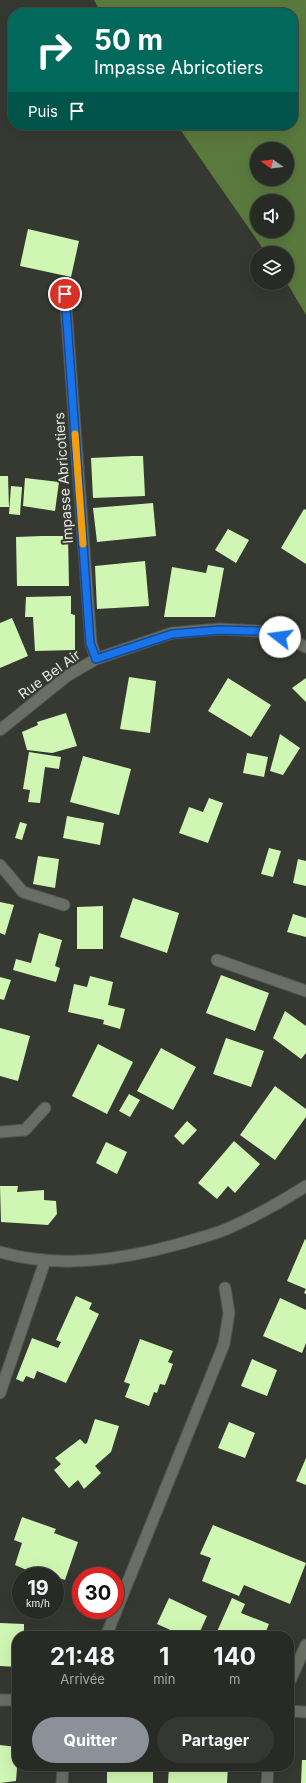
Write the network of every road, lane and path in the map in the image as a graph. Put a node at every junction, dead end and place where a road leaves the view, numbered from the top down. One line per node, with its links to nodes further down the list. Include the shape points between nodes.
1 (65, 294): 3 (street, Impasse Abricotiers, via 90,643)
2 (306, 647): 3 (street, Rue Bel Air, via 257,631 220,630 172,634)
3 (96, 659): 4 (street, Rue Bel Air, via 67,676)
4 (0, 730)
5 (0, 864): 6 (street, via 23,892)
6 (64, 905)
7 (217, 960): 8 (street)
8 (306, 991)
9 (45, 1108): 10 (street, via 25,1130)
10 (0, 1132)
11 (306, 1186): 13 (street, via 274,1206 228,1229 205,1237 142,1254 77,1261)
12 (0, 1252): 13 (street)
13 (45, 1261): 15 (street)
14 (225, 1288): 16 (street, via 229,1313 224,1344)
15 (0, 1393)
16 (108, 1631)
17 (306, 1645): 18 (street)
18 (294, 1671)
19 (0, 1700): 20 (street)
20 (12, 1700)
21 (294, 1711): 22 (street)
22 (306, 1712)
23 (63, 1771): 25 (street)
24 (268, 1771): 26 (street)
25 (62, 1783)
26 (267, 1783)

